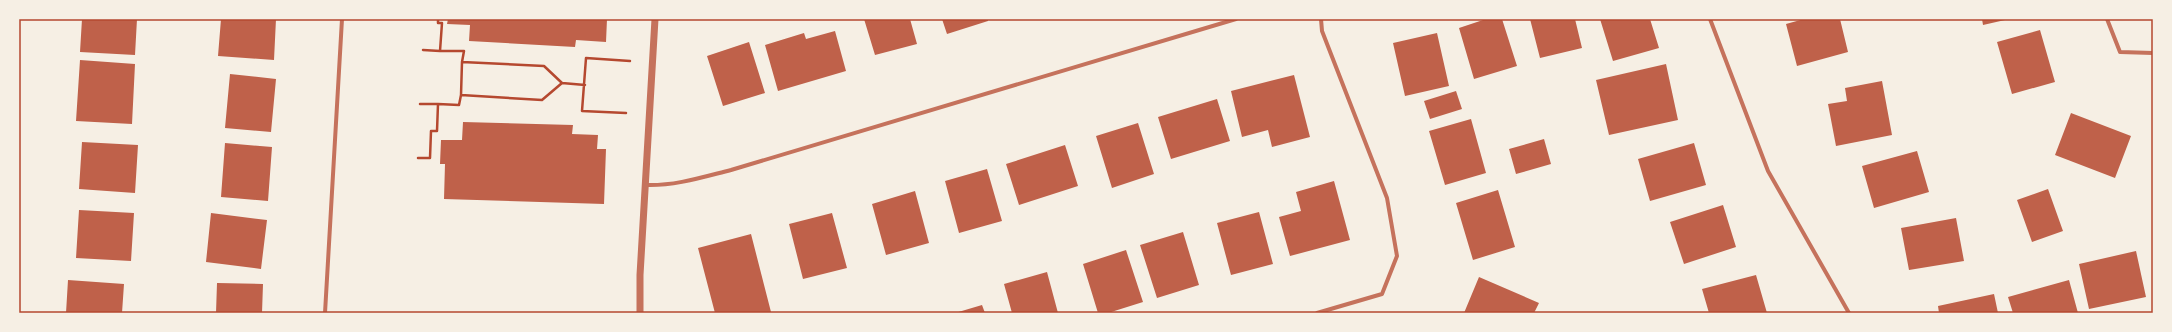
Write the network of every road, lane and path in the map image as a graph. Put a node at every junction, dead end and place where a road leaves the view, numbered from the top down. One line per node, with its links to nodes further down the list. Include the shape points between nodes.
1 (342, 19): 21 (street)
2 (438, 19): 9 (path, via 438,23 442,23)
3 (656, 19): 20 (street)
4 (1236, 19): 20 (street, via 731,170 688,181)
5 (1320, 19): 23 (street, via 1322,31 1387,198 1397,256 1382,294)
6 (1710, 19): 24 (street, via 1768,171)
7 (2107, 19): 10 (street, via 2120,52)
8 (423, 50): 9 (path)
9 (440, 50): 12 (path, via 464,51)
10 (2153, 53)
11 (630, 61): 14 (path, via 586,58)
12 (462, 62): 13 (path, via 544,66); 15 (path)
13 (562, 83): 14 (path); 15 (path, via 542,100)
14 (584, 85): 18 (path, via 582,111)
15 (461, 95): 17 (path, via 459,105)
16 (420, 104): 17 (path)
17 (438, 104): 19 (path, via 437,131 431,131 430,158)
18 (626, 113)
19 (418, 158)
20 (646, 185): 22 (street)
21 (325, 313)
22 (640, 313)
23 (1317, 313)
24 (1849, 313)

